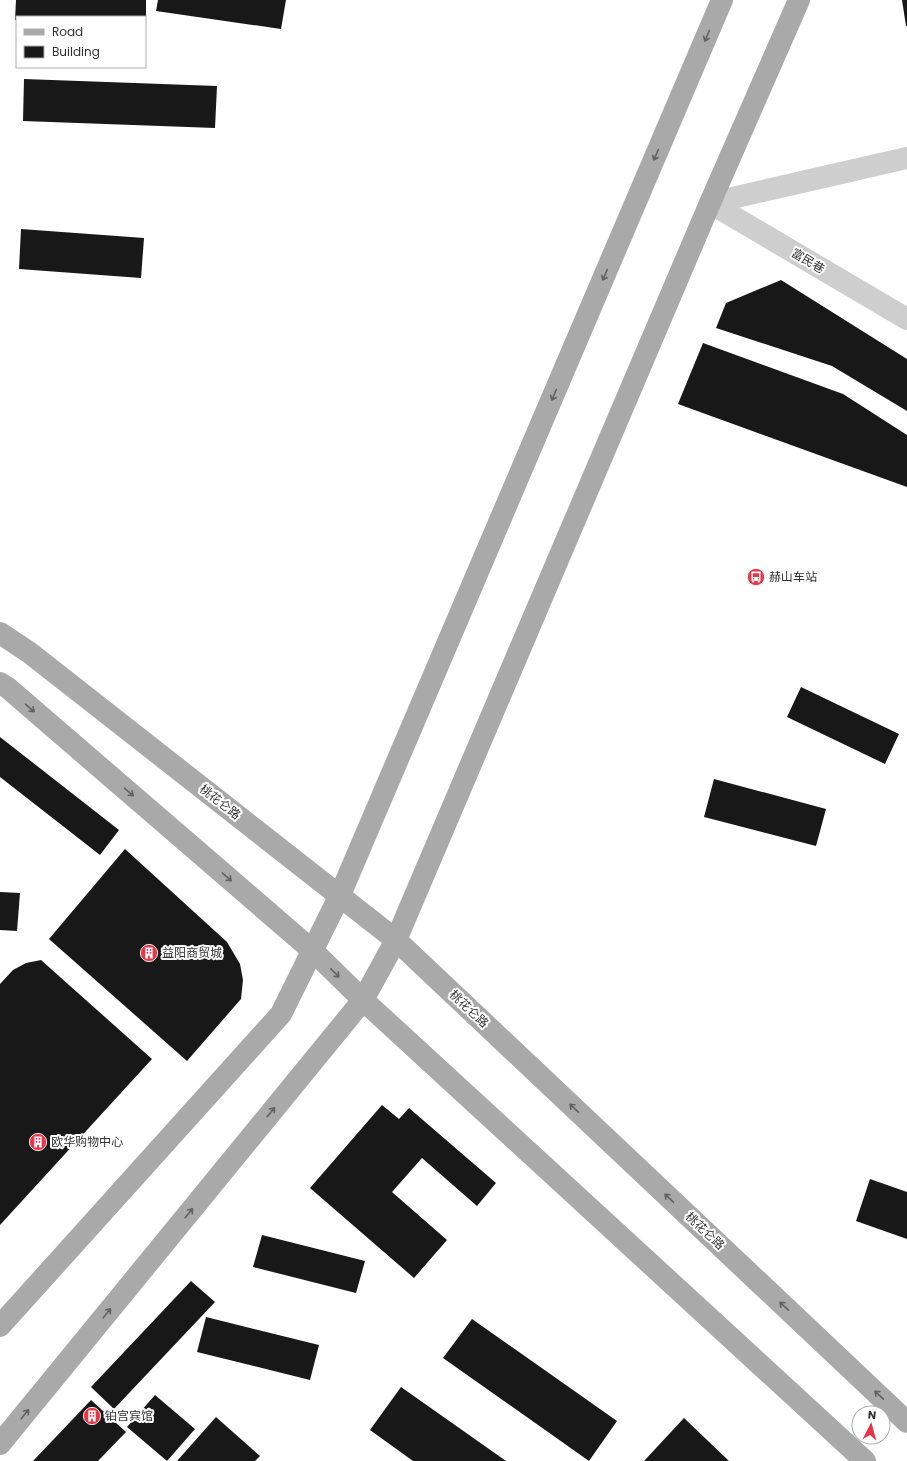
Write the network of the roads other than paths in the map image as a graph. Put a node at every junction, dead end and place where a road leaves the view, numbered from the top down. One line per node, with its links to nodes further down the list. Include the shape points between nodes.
1 (722, 0): 8 (main road, one-way to 8)
2 (799, 0): 4 (main road)
3 (907, 158): 4 (street)
4 (710, 202): 5 (street, 富民巷); 9 (main road)
5 (907, 319)
6 (0, 633): 8 (main road, 桃花仑路, via 30,653)
7 (0, 683): 10 (main road, one-way to 10)
8 (340, 895): 9 (main road, 桃花仑路); 10 (main road)
9 (396, 940): 11 (main road); 13 (main road, 桃花仑路, one-way to 9)
10 (313, 951): 11 (main road, one-way to 11); 12 (main road, via 281,1014)
11 (363, 1000): 14 (main road, one-way to 11); 15 (main road)
12 (0, 1326)
13 (907, 1422)
14 (0, 1444)
15 (865, 1461)

